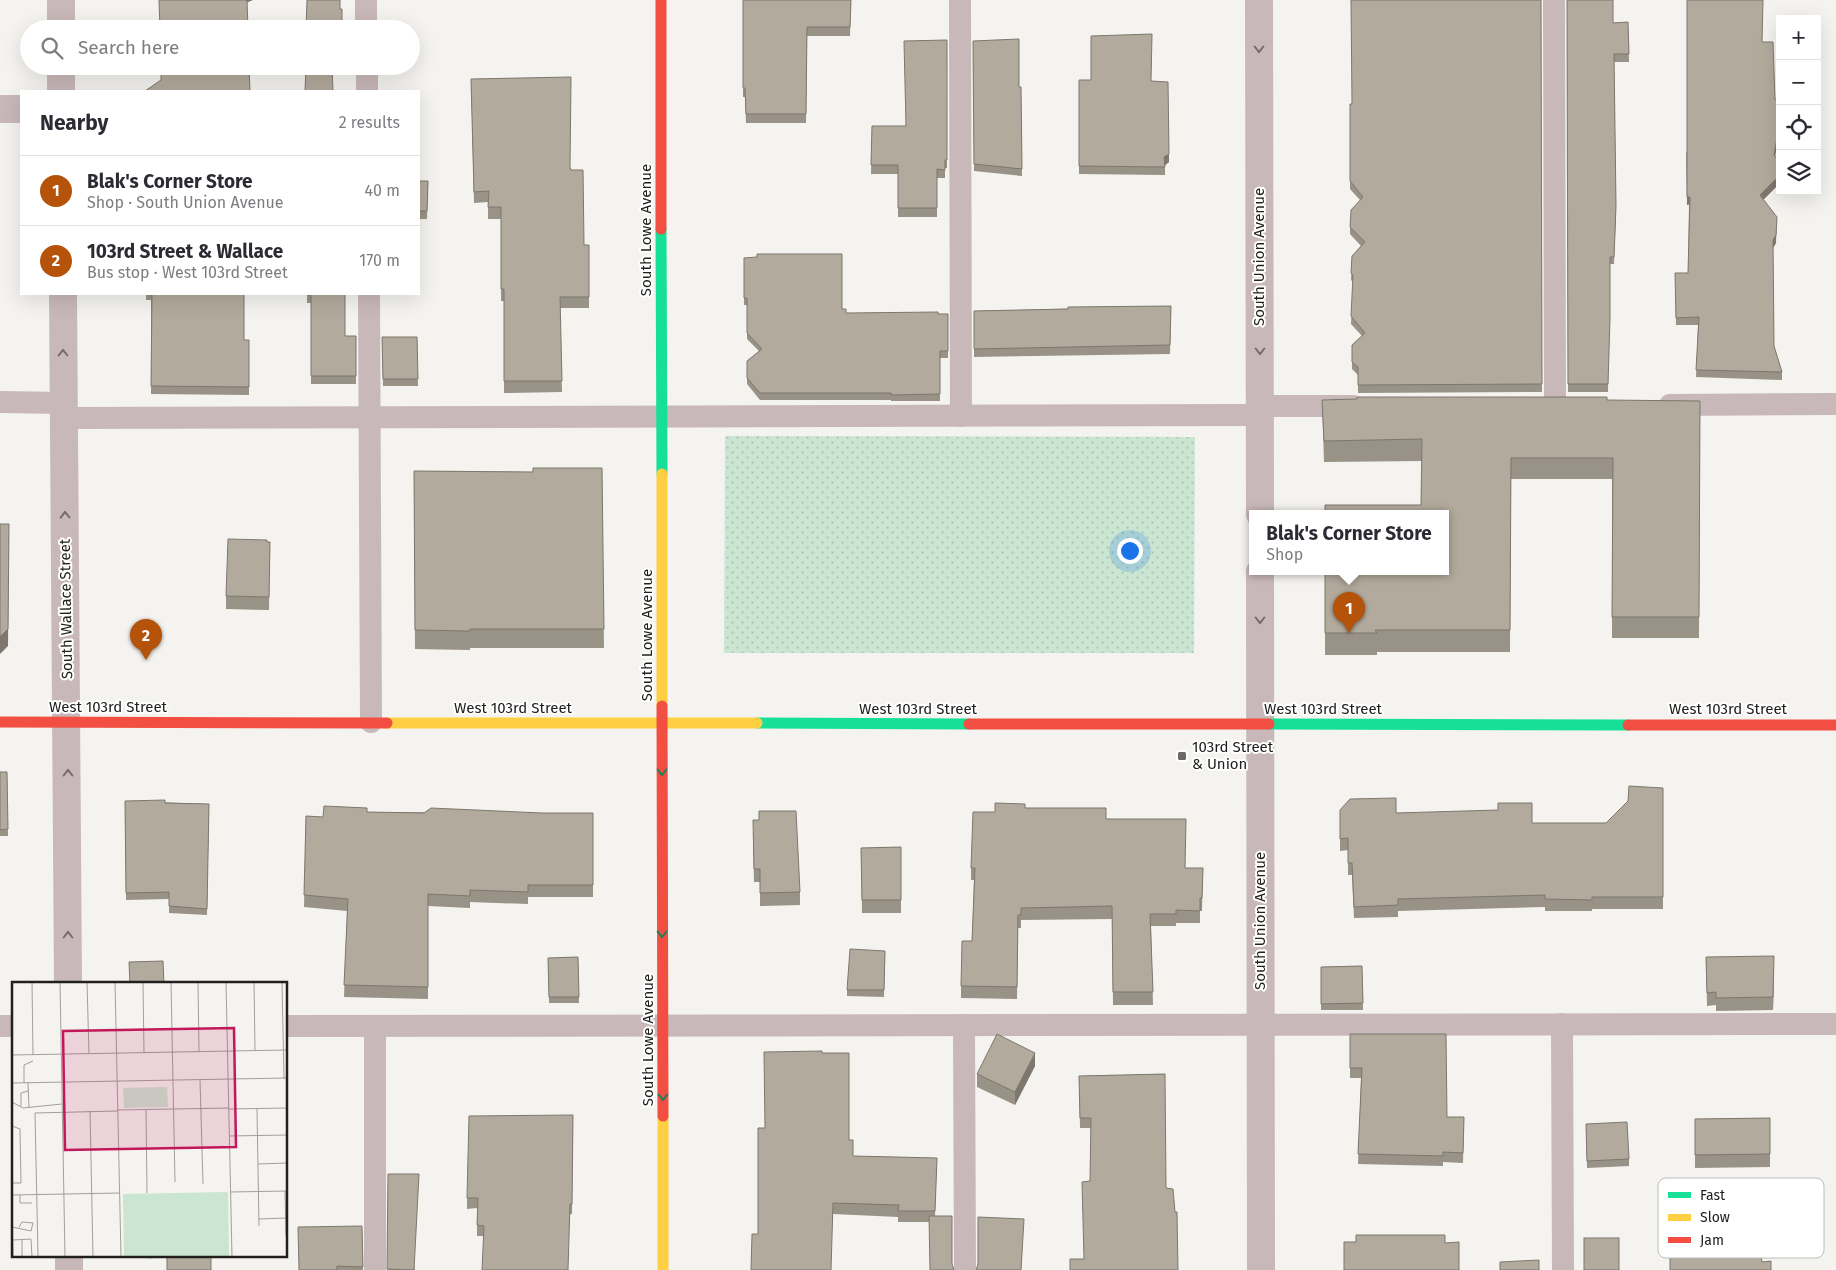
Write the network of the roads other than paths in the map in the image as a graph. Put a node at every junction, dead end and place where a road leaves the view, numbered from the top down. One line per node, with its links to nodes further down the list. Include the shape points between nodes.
1 (61, 0): 7 (street)
2 (366, 0): 8 (lane)
3 (661, 0): 24 (main road, South Lowe Avenue)
4 (960, 0): 25 (lane)
5 (1259, 0): 23 (street, South Union Avenue, one-way to 23)
6 (1554, 0): 19 (lane)
7 (61, 20)
8 (366, 20)
9 (61, 75): 11 (street)
10 (367, 75): 12 (lane)
11 (61, 90)
12 (367, 90)
13 (0, 110): 14 (street)
14 (20, 110)
15 (63, 295): 22 (street, South Wallace Street, one-way to 15)
16 (369, 295): 26 (lane)
17 (0, 402): 22 (lane)
18 (1836, 404): 20 (lane)
19 (1556, 405)
20 (1645, 405)
21 (1372, 406): 23 (lane)
22 (63, 410): 26 (lane); 30 (street, South Wallace Street, one-way to 22)
23 (1260, 411): 25 (lane); 27 (street, South Union Avenue)
24 (662, 416): 25 (lane); 26 (lane); 32 (main road, South Lowe Avenue)
25 (961, 416)
26 (370, 418): 31 (lane)
27 (1260, 510)
28 (1260, 575): 33 (street, South Union Avenue, one-way to 33)
29 (0, 722): 30 (main road, West 103rd Street)
30 (67, 722): 31 (main road, West 103rd Street); 35 (street, South Wallace Street, one-way to 30)
31 (372, 722): 32 (main road, West 103rd Street)
32 (662, 723): 33 (main road, West 103rd Street); 42 (main road, South Lowe Avenue, one-way to 42)
33 (1260, 724): 34 (main road, West 103rd Street); 39 (street, South Union Avenue)
34 (1836, 725)
35 (68, 982)
36 (1562, 1024): 37 (lane); 39 (lane); 47 (lane)
37 (1836, 1024)
38 (964, 1025): 39 (lane); 42 (lane); 45 (lane)
39 (1260, 1025): 46 (street, South Union Avenue)
40 (288, 1026): 41 (lane)
41 (375, 1026): 42 (lane); 43 (lane)
42 (663, 1026): 44 (main road, South Lowe Avenue, one-way to 44)
43 (375, 1270)
44 (663, 1270)
45 (964, 1270)
46 (1261, 1270)
47 (1563, 1270)

